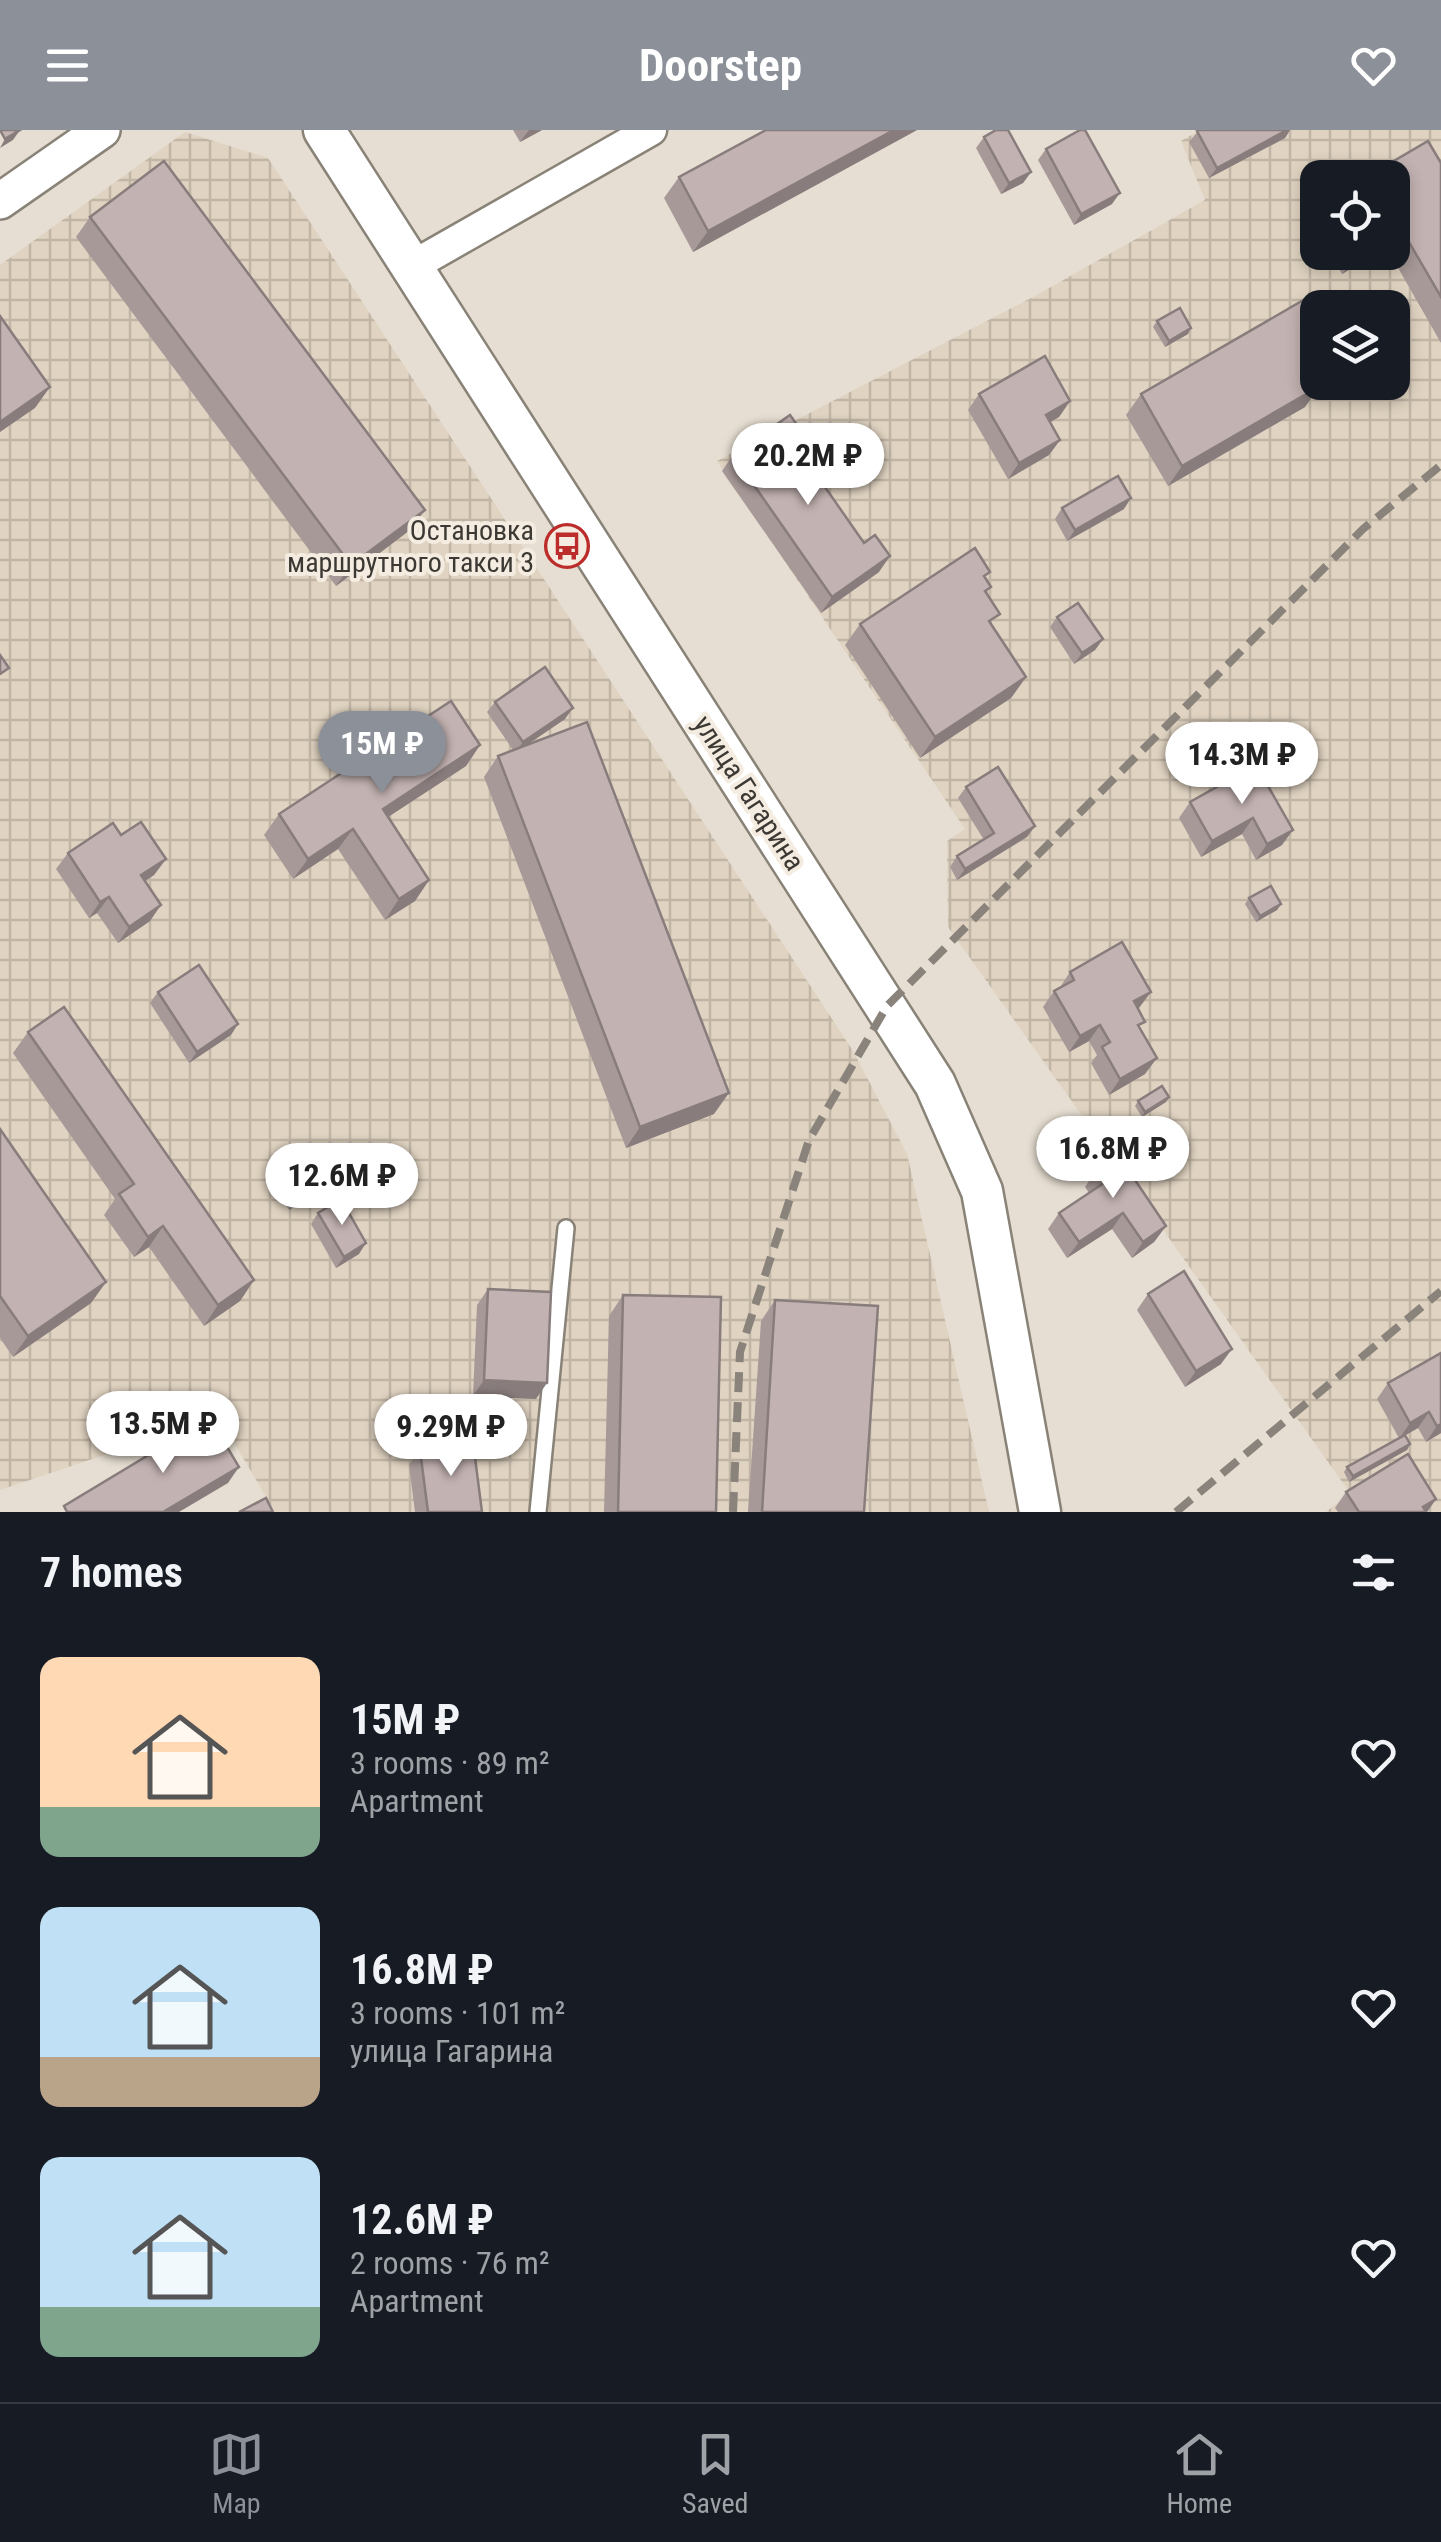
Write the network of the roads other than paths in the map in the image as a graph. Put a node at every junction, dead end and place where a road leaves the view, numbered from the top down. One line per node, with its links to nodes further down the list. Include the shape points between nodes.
1 (102, 130): 4 (street)
2 (324, 130): 5 (main road, улица Гагарина)
3 (651, 130): 5 (street)
4 (0, 201)
5 (409, 268): 8 (main road, улица Гагарина, via 935,1084 982,1190)
6 (566, 1228): 7 (lane)
7 (538, 1512)
8 (1040, 1512)

